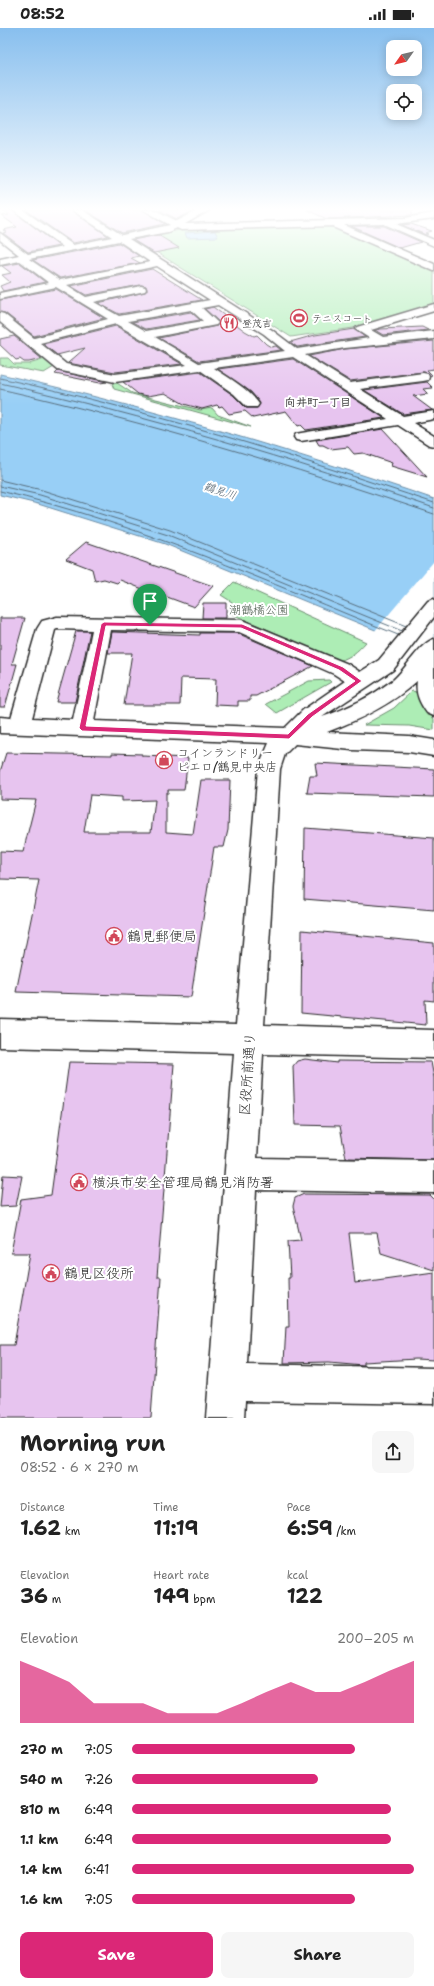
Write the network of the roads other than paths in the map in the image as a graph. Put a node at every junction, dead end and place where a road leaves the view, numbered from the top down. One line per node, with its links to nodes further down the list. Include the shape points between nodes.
1 (45, 275): 4 (street)
2 (101, 275): 4 (street)
3 (177, 275): 8 (street)
4 (58, 284): 6 (street); 7 (street)
5 (141, 289): 7 (street)
6 (0, 296)
7 (84, 301): 13 (street)
8 (220, 301): 9 (street); 19 (street)
9 (193, 306): 13 (street); 15 (street, via 212,323)
10 (434, 307): 11 (street)
11 (408, 314): 14 (street); 17 (street, via 361,329)
12 (0, 316): 18 (street)
13 (118, 320): 15 (street); 18 (street)
14 (427, 324)
15 (145, 335): 20 (street)
16 (434, 336): 17 (street)
17 (381, 340): 19 (street)
18 (31, 342): 20 (street, via 62,367 114,378)
19 (295, 353): 20 (street); 22 (street)
20 (200, 367): 23 (street, via 239,391)
21 (423, 378): 22 (street)
22 (347, 387): 25 (street)
23 (252, 404)
24 (434, 415): 25 (street)
25 (399, 420): 26 (street); 27 (street)
26 (301, 437)
27 (434, 442)
28 (434, 605): 32 (street, 区役所前通り, via 386,665)
29 (104, 624): 32 (street, via 242,626 341,669); 34 (street, via 56,623 46,629); 35 (street)
30 (434, 645): 31 (street)
31 (428, 666): 33 (street, via 426,694); 36 (street, via 349,716)
32 (359, 681): 36 (street, 区役所前通り, via 310,716)
33 (434, 708)
34 (10, 725): 35 (street)
35 (82, 728): 36 (street)
36 (289, 736): 38 (street); 41 (street, 区役所前通り, via 276,750 269,768)
37 (434, 736): 38 (street, via 361,731)
38 (317, 738): 39 (street)
39 (434, 748)
40 (0, 1034): 41 (street)
41 (249, 1039): 42 (street); 43 (street, 区役所前通り)
42 (434, 1044)
43 (241, 1174): 44 (street); 45 (street, 区役所前通り)
44 (434, 1177)
45 (228, 1382): 46 (street); 47 (street, 区役所前通り)
46 (434, 1386)
47 (225, 1418)

